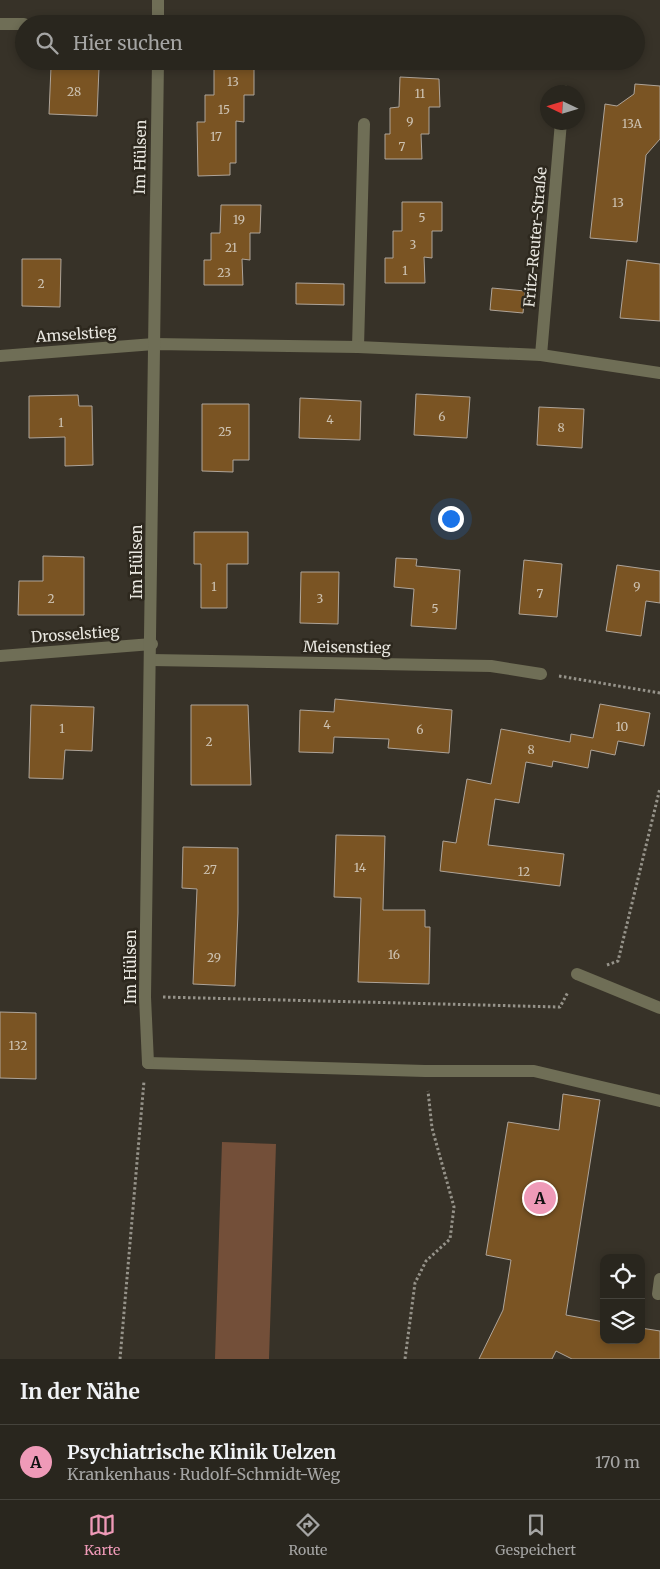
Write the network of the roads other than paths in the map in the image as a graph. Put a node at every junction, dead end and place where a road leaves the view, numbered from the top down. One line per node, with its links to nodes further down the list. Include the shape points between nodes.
1 (158, 0): 2 (street)
2 (158, 15)
3 (0, 24): 4 (street)
4 (15, 24)
5 (158, 70): 8 (street, Im Hülsen)
6 (364, 124): 9 (street)
7 (560, 130): 10 (street, Fritz-Reuter-Straße)
8 (154, 344): 9 (street); 11 (street, Amselstieg); 13 (street, Im Hülsen)
9 (358, 347): 10 (street)
10 (541, 355): 12 (street)
11 (0, 356)
12 (660, 373)
13 (152, 644): 14 (street, Drosselstieg); 15 (street, Im Hülsen)
14 (0, 656)
15 (151, 660): 16 (street, Meisenstieg, via 492,666); 19 (street, Im Hülsen, via 145,996 148,1063 534,1071)
16 (542, 674)
17 (577, 974): 18 (street)
18 (660, 1008)
19 (660, 1101)
20 (660, 1279): 21 (street)
21 (658, 1294)

